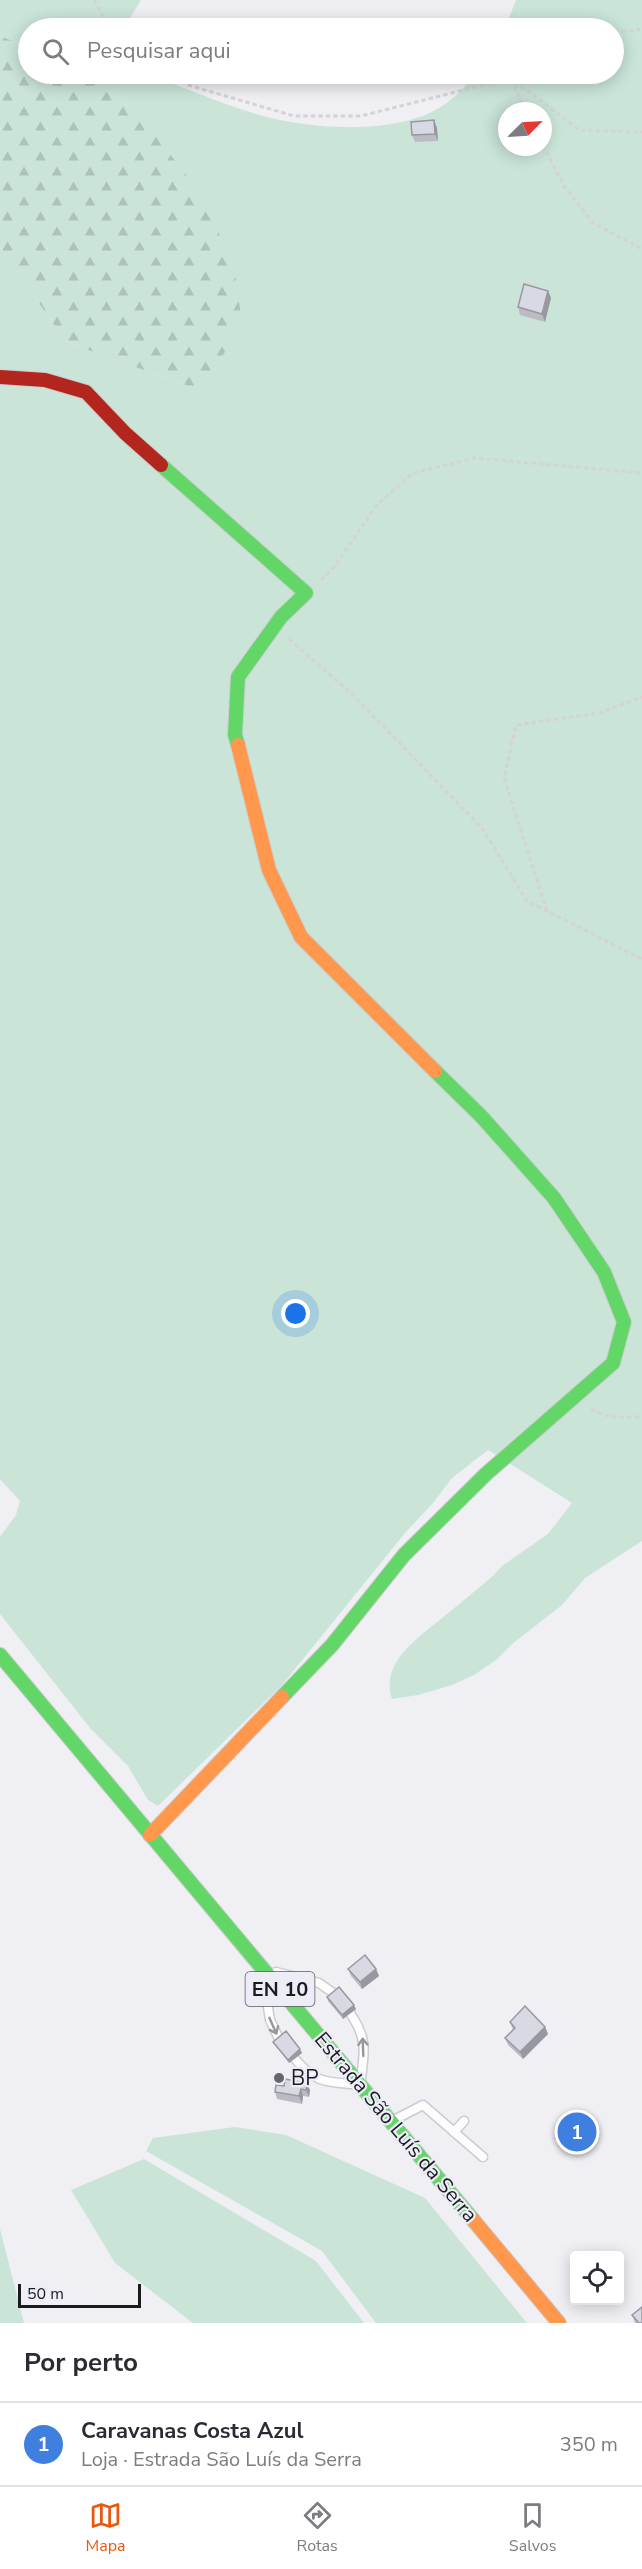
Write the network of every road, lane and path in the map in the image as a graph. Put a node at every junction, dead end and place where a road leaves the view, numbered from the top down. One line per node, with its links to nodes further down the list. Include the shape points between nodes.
1 (94, 0): 2 (path)
2 (104, 18)
3 (642, 29): 4 (path)
4 (624, 32)
5 (186, 84): 6 (path, via 294,116 362,116)
6 (488, 84)
7 (514, 84): 9 (path)
8 (520, 84): 10 (path, via 579,130)
9 (521, 102)
10 (642, 132)
11 (549, 156): 12 (path, via 564,186 592,224)
12 (642, 249)
13 (0, 377): 15 (street, via 45,380 86,392 125,433)
14 (642, 473): 15 (path, via 475,458 413,473 377,505 332,570)
15 (306, 594): 16 (street)
16 (274, 626): 18 (path, via 352,694 482,828 527,901); 20 (street, via 238,677 235,735 269,870 301,938 481,1116 554,1198 604,1272 624,1323 613,1363)
17 (642, 697): 18 (path, via 599,713 516,724 504,778)
18 (547, 911): 19 (path)
19 (642, 959)
20 (574, 1399): 21 (path, via 598,1414); 23 (street, via 486,1473 404,1555 332,1646)
21 (642, 1416)
22 (0, 1655): 23 (street, Estrada São Luís da Serra / EN 10)
23 (150, 1835): 24 (street, Estrada São Luís da Serra / EN 10)
24 (262, 1968): 25 (lane, via 319,1983); 27 (lane, one-way to 27, via 270,2020); 29 (street, Estrada São Luís da Serra / EN 10)
25 (336, 1995)
26 (350, 2013): 29 (lane, one-way to 26, via 363,2032)
27 (280, 2041)
28 (295, 2059): 29 (lane, via 321,2081)
29 (361, 2085): 31 (street, Estrada São Luís da Serra / EN 10)
30 (464, 2121): 32 (lane)
31 (391, 2122): 32 (lane, via 423,2105); 34 (street, Estrada São Luís da Serra / EN 10)
32 (454, 2132): 33 (lane)
33 (483, 2157)
34 (560, 2323)

